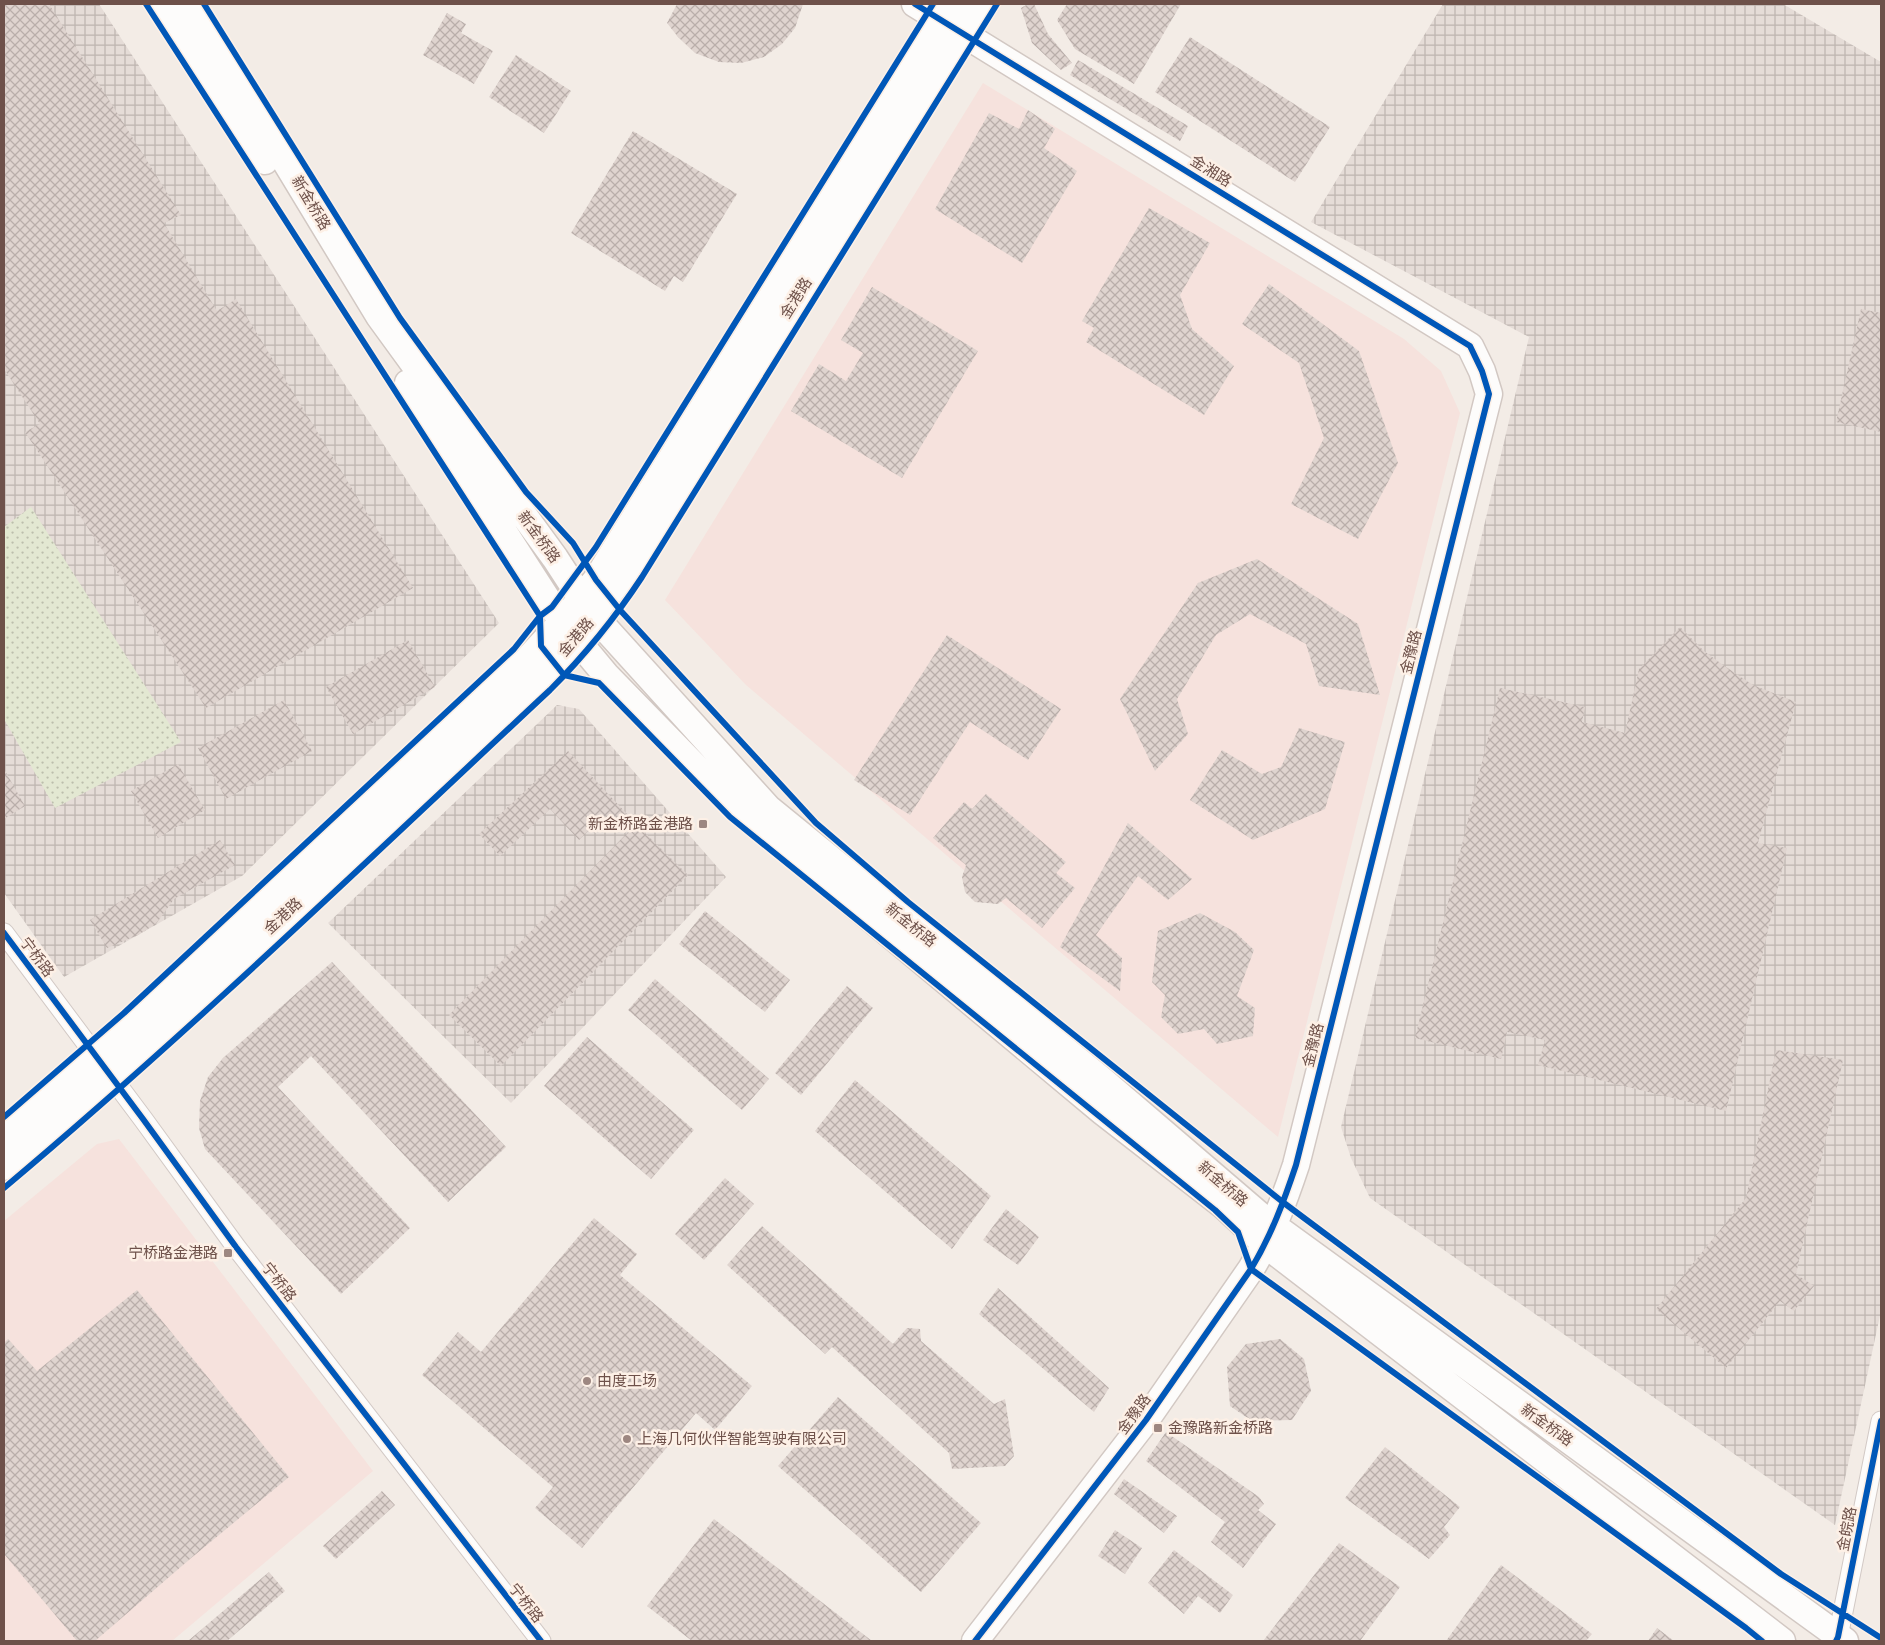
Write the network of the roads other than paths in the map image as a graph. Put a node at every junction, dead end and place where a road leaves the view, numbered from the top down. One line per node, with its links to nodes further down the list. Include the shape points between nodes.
1 (164, 4): 8 (street, 新金桥路)
2 (190, 4): 7 (street, 新金桥路, via 379,316)
3 (915, 4): 5 (street, 金湘路)
4 (978, 4): 5 (street, 金港路)
5 (952, 19): 6 (street, 金湘路, via 1470,346); 7 (street, 金港路, via 606,564)
6 (1482, 371): 13 (street, 金豫路, via 1488,394 1298,1155)
7 (588, 607): 8 (street, 金港路); 13 (street, 新金桥路, via 768,808 1102,1080)
8 (569, 631): 10 (street, 金港路, via 540,677); 13 (street, 新金桥路, via 606,675 724,796 1096,1106 1224,1206)
9 (4, 934): 10 (street, 宁桥路)
10 (104, 1068): 11 (street, 金港路); 12 (street, 金港路); 16 (street, 宁桥路, via 236,1247)
11 (4, 1139)
12 (4, 1167)
13 (1270, 1236): 15 (street, 新金桥路); 17 (street, 金豫路, via 1251,1269 1146,1420); 18 (street, 新金桥路)
14 (1881, 1422): 15 (street, 金皖路)
15 (1840, 1640)
16 (540, 1641)
17 (975, 1641)
18 (1782, 1641)

